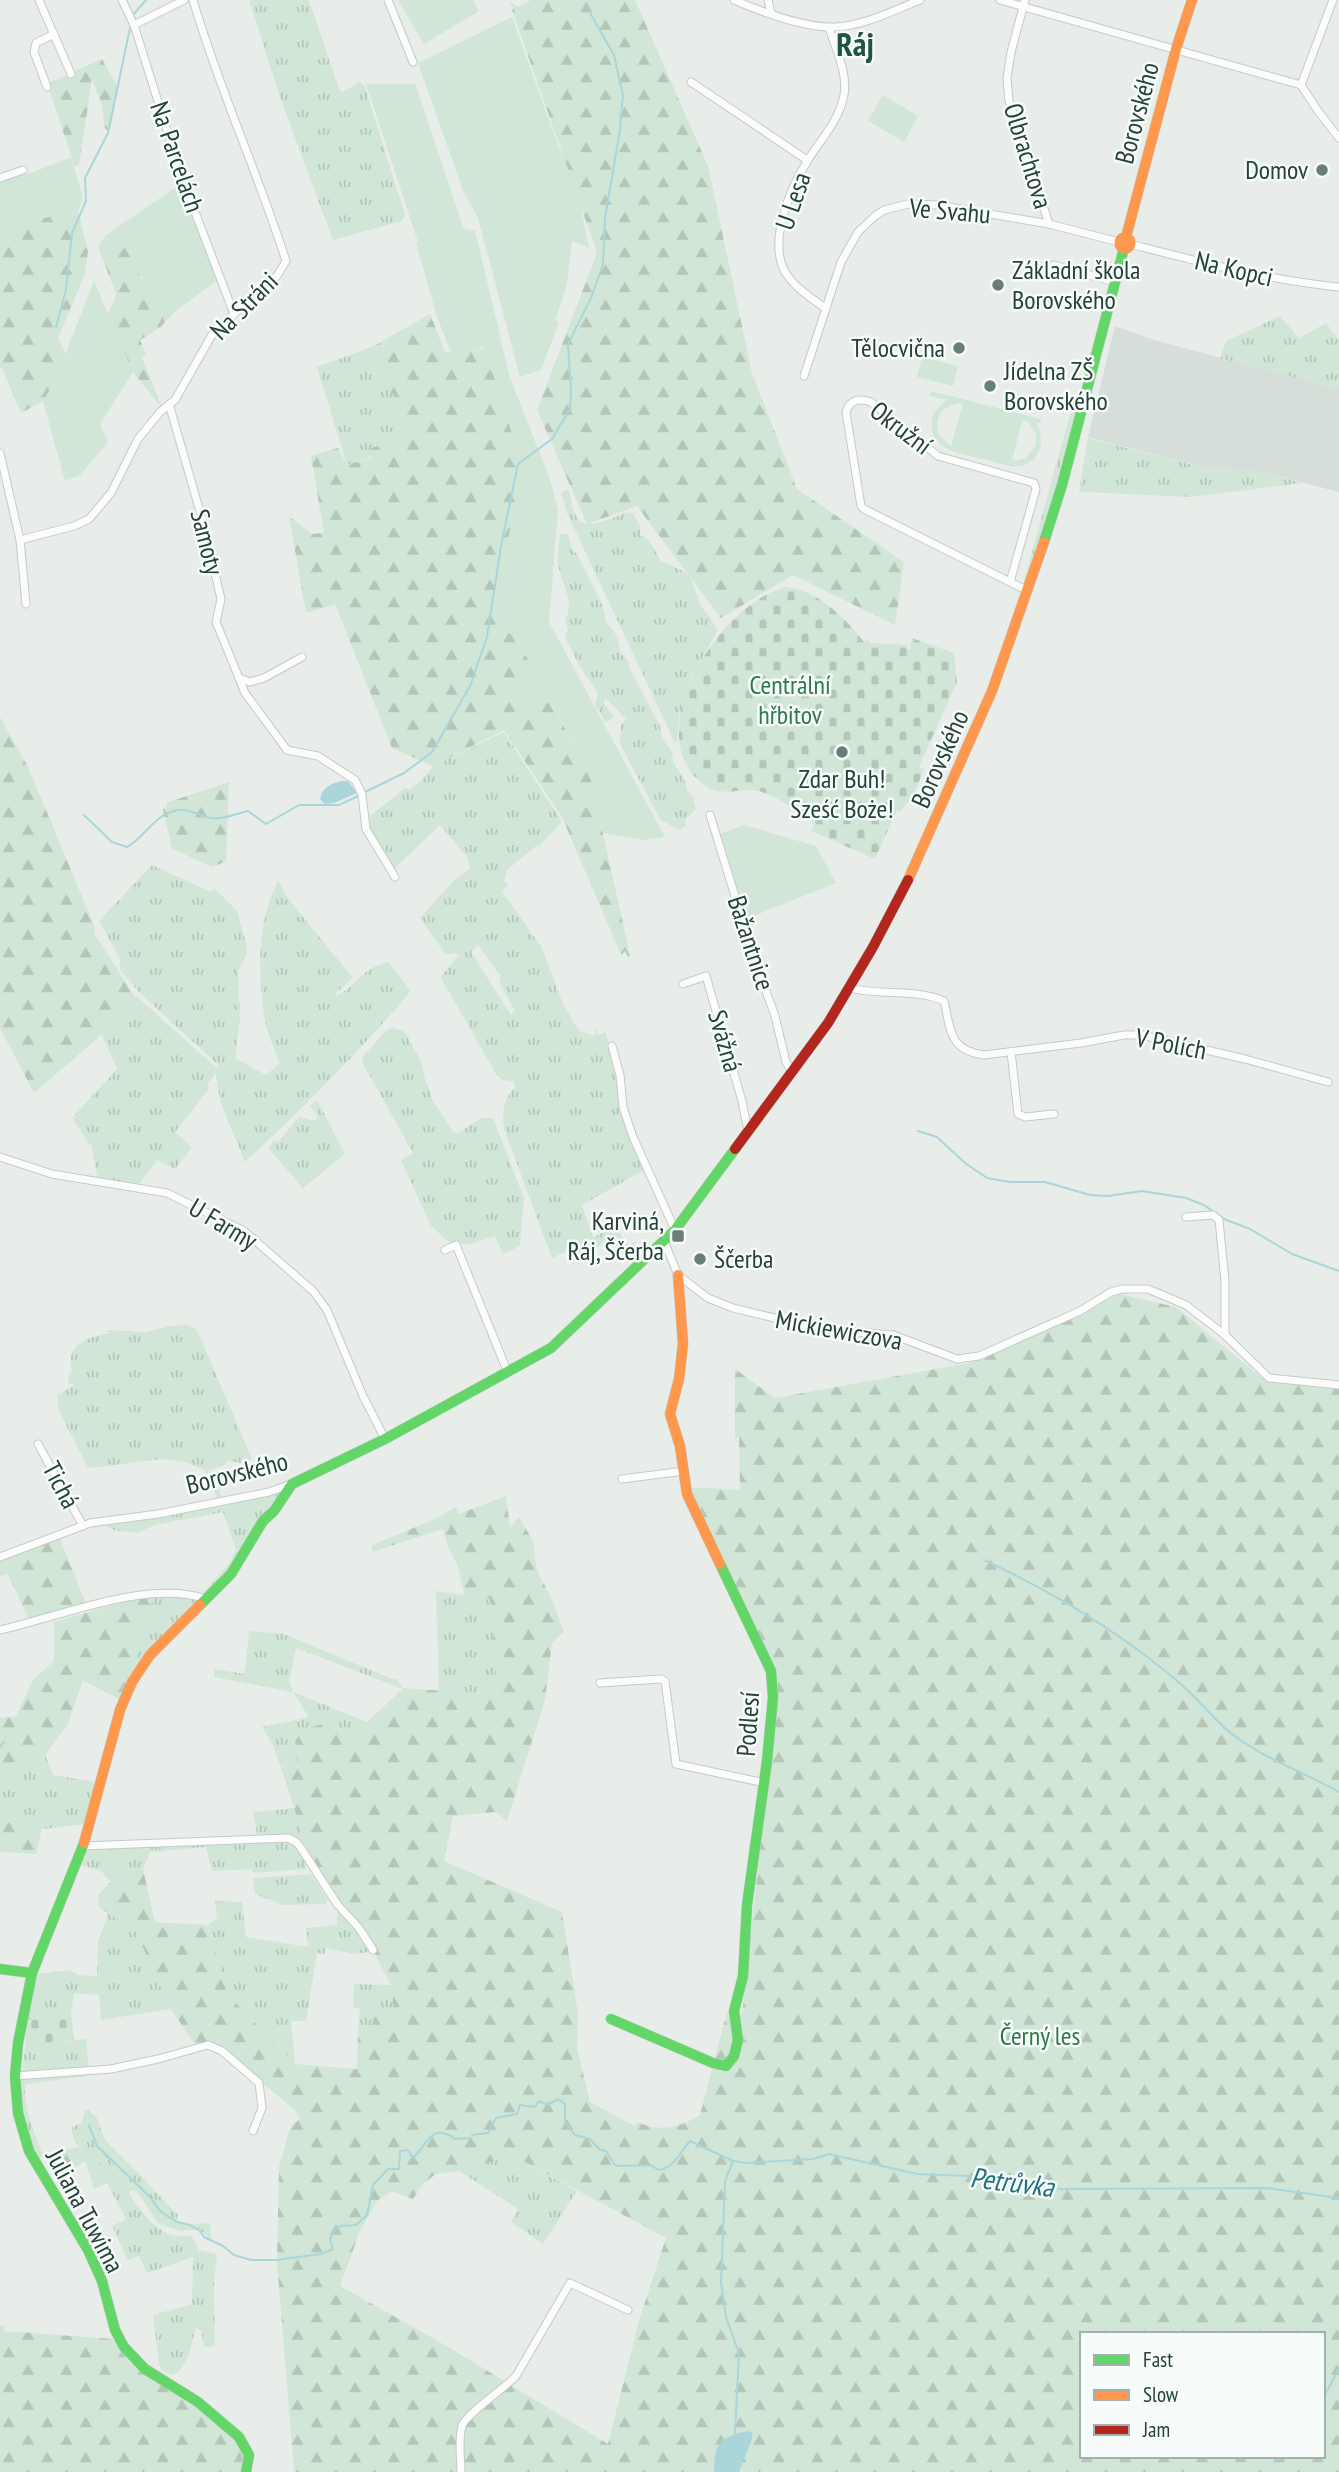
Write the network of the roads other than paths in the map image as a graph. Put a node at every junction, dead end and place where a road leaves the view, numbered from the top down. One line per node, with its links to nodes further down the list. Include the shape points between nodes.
1 (39, 0): 16 (street)
2 (122, 0): 14 (street, Na Parcelách)
3 (184, 0): 14 (street)
4 (193, 0): 33 (street, Na Stráni, via 286,261 277,276)
5 (388, 0): 18 (street)
6 (734, 0): 13 (street)
7 (768, 0): 13 (street)
8 (920, 0): 15 (street, via 862,22)
9 (1000, 0): 12 (street)
10 (1192, 0): 17 (street, Borovského)
11 (1333, 0): 21 (street)
12 (1024, 3): 17 (street); 27 (street, Olbrachtova, via 1009,65 1009,101)
13 (771, 13): 15 (street)
14 (134, 25): 33 (street, Na Parcelách, via 182,178)
15 (829, 27): 24 (street, U Lesa, via 845,92 833,124)
16 (54, 34): 19 (street); 22 (street, via 36,43 34,52)
17 (1176, 49): 21 (street); 28 (street, Borovského)
18 (412, 62)
19 (71, 74)
20 (691, 82): 24 (street, U Lesa)
21 (1301, 85): 23 (street)
22 (47, 87)
23 (1339, 138)
24 (807, 160): 32 (street, U Lesa, via 784,214 779,235 781,258 796,286)
25 (23, 170): 26 (street)
26 (0, 178)
27 (1049, 224): 28 (street, Ve Svahu); 32 (street, Ve Svahu, via 937,205 896,206 874,216 858,232 841,262)
28 (1125, 243): 30 (street, Borovského); 31 (street, Na Kopci, via 1223,269)
29 (1053, 265): 30 (street)
30 (1115, 282): 41 (street, Borovského, via 1062,485)
31 (1339, 287)
32 (825, 308): 34 (street, Ve Svahu)
33 (234, 314): 35 (street, Na Stráni, via 213,333)
34 (804, 376)
35 (169, 404): 39 (street, Na Stráni, via 138,439 111,493 89,519); 44 (street, Samoty, via 220,599 216,622)
36 (0, 453): 37 (street)
37 (10, 495): 38 (street); 39 (street)
38 (0, 498)
39 (20, 540): 42 (street)
40 (1010, 582): 40 (street, Okružní, via 864,509 846,412 850,404 860,399 872,402 937,456 1031,481 1036,489); 41 (street, Okružní)
41 (1028, 591): 48 (street, Borovského, via 957,774 912,872)
42 (26, 604)
43 (302, 657): 44 (street, via 264,678 250,682)
44 (239, 678): 46 (street, Samoty, via 287,750 318,756 355,780 362,794 366,829)
45 (710, 815): 51 (street, Bažantnice)
46 (396, 877)
47 (683, 984): 54 (street, Svážná, via 706,976)
48 (849, 988): 50 (street, V Polích, via 929,995 944,1001 954,1041 963,1050 984,1055); 51 (street, Borovského)
49 (612, 1046): 57 (street, via 626,1118)
50 (1011, 1052): 52 (street, V Polích, via 1142,1035); 53 (street, via 1018,1114)
51 (792, 1071): 54 (street, Borovského)
52 (1328, 1082)
53 (1054, 1114)
54 (748, 1131): 57 (street, Borovského)
55 (0, 1157): 64 (street, U Farmy, via 52,1174 167,1193 244,1231 313,1291 327,1310)
56 (1186, 1217): 61 (street, via 1213,1215 1219,1220)
57 (675, 1230): 58 (street, Borovského)
58 (664, 1241): 60 (street); 62 (street, Borovského, via 551,1348)
59 (445, 1250): 62 (street, via 456,1245)
60 (678, 1275): 61 (street, Mickiewiczova, via 708,1298 733,1308 820,1329 893,1335 957,1359 979,1356 1122,1289 1162,1293); 66 (street, Podlesí, via 683,1344 670,1414)
61 (1225, 1335): 63 (street, Mickiewiczova, via 1269,1378)
62 (508, 1373): 64 (street, Borovského)
63 (1339, 1385)
64 (385, 1440): 68 (street, Borovského)
65 (38, 1444): 70 (street, Tichá)
66 (684, 1471): 67 (street); 76 (street, Podlesí, via 687,1494 771,1671 774,1688)
67 (622, 1479)
68 (292, 1484): 69 (street, Juliana Tuwima)
69 (278, 1494): 70 (street, Borovského); 73 (street, Juliana Tuwima, via 274,1511 231,1574)
70 (83, 1526): 72 (street, Borovského)
71 (0, 1545): 72 (street)
72 (3, 1556)
73 (205, 1600): 74 (street, via 192,1595 137,1594); 77 (street, Juliana Tuwima, via 162,1641 132,1682 115,1726)
74 (0, 1630)
75 (600, 1683): 76 (street, via 666,1681 676,1764)
76 (765, 1783): 81 (street, Podlesí, via 731,2063 713,2063)
77 (83, 1846): 78 (street, via 288,1838 301,1848); 80 (street, Juliana Tuwima)
78 (373, 1950)
79 (0, 1969): 80 (street)
80 (32, 1973): 82 (street, Juliana Tuwima)
81 (611, 2019)
82 (15, 2076): 83 (street, via 111,2069 208,2045 222,2050 259,2083 262,2108); 85 (street, Juliana Tuwima, via 18,2113 29,2151 88,2250 124,2347 145,2370 198,2402 239,2437 249,2455)
83 (253, 2131)
84 (628, 2310): 86 (street, via 570,2283 516,2376 465,2420)
85 (246, 2472)
86 (461, 2472)

